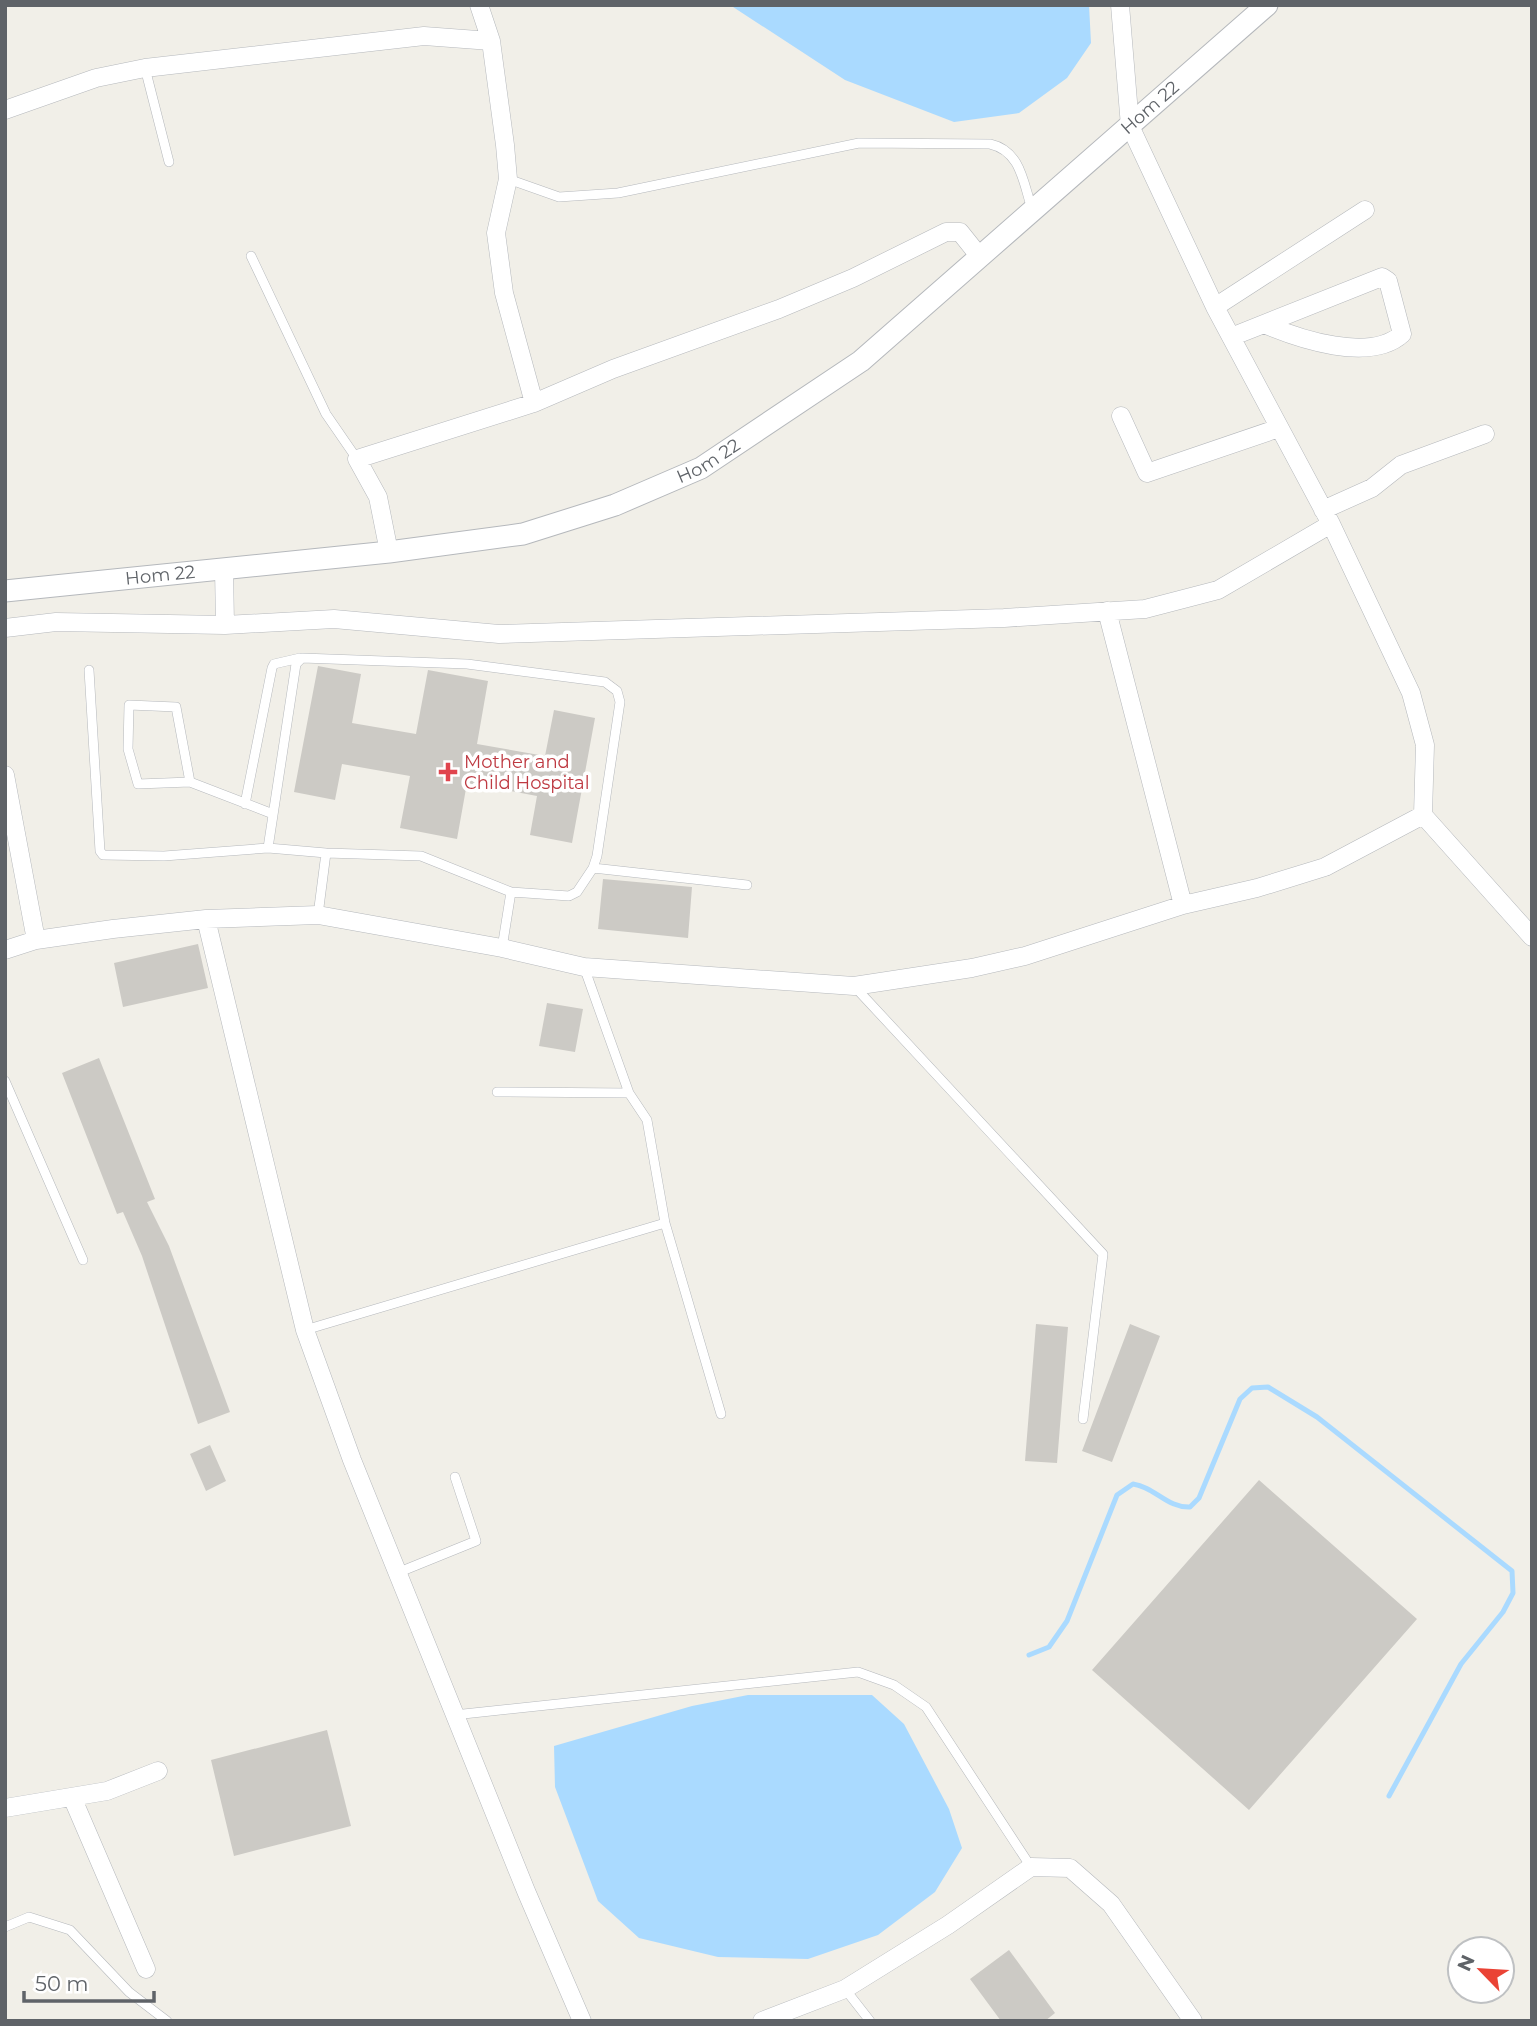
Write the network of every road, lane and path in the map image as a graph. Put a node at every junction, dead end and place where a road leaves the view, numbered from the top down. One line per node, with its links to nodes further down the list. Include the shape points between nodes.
1 (479, 5): 4 (street)
2 (1120, 5): 7 (street)
3 (1267, 5): 7 (street, Hom 22)
4 (491, 41): 5 (street, via 424,36); 9 (street)
5 (145, 68): 6 (street, via 96,78); 8 (lane)
6 (5, 110)
7 (1130, 126): 11 (street, Hom 22); 14 (street)
8 (169, 162)
9 (508, 179): 11 (lane, via 558,197 618,193 859,143 990,144 1005,147 1014,156); 17 (street, via 496,233 504,293)
10 (1364, 210): 14 (street)
11 (1033, 211): 13 (street, Hom 22)
12 (251, 256): 21 (lane, via 326,414)
13 (980, 257): 17 (street, via 960,232 946,233 791,304); 23 (street, Hom 22, via 861,361 701,468 615,505 523,534)
14 (1215, 307): 16 (street)
15 (1264, 324): 15 (street, via 1382,276 1388,281 1402,334 1390,342 1348,348); 16 (street)
16 (1231, 337): 19 (street)
17 (534, 403): 21 (street)
18 (1121, 416): 19 (street, via 1147,473)
19 (1279, 428): 22 (street)
20 (1485, 434): 22 (street, via 1401,464)
21 (357, 459): 23 (street, via 378,497)
22 (1327, 517): 26 (street, via 1218,590 1145,609); 35 (street, via 1411,693 1425,745)
23 (389, 552): 24 (street, Hom 22)
24 (224, 568): 25 (street, Hom 22); 27 (street)
25 (7, 586)
26 (1107, 611): 27 (street, via 499,634 334,619); 41 (street)
27 (225, 625): 28 (street, via 56,622)
28 (5, 628)
29 (302, 658): 33 (lane, via 272,668); 34 (lane, via 296,663); 38 (lane, via 467,664 605,682 617,691 620,702)
30 (89, 670): 36 (lane, via 103,855 164,856)
31 (5, 775): 45 (street)
32 (190, 782): 32 (lane, via 176,707 129,705 128,749 138,784); 33 (lane)
33 (245, 804): 34 (lane)
34 (273, 814): 36 (lane)
35 (1423, 815): 41 (street, via 1325,867); 44 (street)
36 (268, 848): 37 (lane)
37 (326, 853): 40 (lane, via 421,856); 42 (lane)
38 (593, 868): 39 (lane); 40 (lane, via 569,896)
39 (747, 885)
40 (511, 892): 46 (lane)
41 (1183, 905): 49 (street, via 1024,956)
42 (318, 915): 43 (street); 46 (street)
43 (206, 919): 45 (street); 55 (street)
44 (1532, 937)
45 (36, 940): 47 (street)
46 (502, 947): 48 (street)
47 (5, 950)
48 (584, 967): 49 (street); 52 (lane)
49 (854, 986): 57 (lane, via 1103,1254)
50 (5, 1081): 54 (lane)
51 (497, 1092): 52 (lane)
52 (629, 1093): 53 (lane, via 647,1121)
53 (665, 1223): 55 (lane); 56 (lane)
54 (83, 1260)
55 (305, 1330): 59 (street)
56 (721, 1414)
57 (1083, 1419)
58 (455, 1477): 59 (lane, via 476,1541)
59 (397, 1573): 60 (street)
60 (454, 1715): 64 (lane, via 858,1672 894,1685 926,1707); 69 (street)
61 (158, 1771): 62 (street, via 107,1791)
62 (72, 1797): 63 (street); 66 (street)
63 (5, 1808)
64 (1031, 1867): 67 (street); 72 (street, via 1070,1868 1111,1904)
65 (5, 1927): 68 (lane, via 29,1917 70,1930 129,1992)
66 (146, 1969)
67 (845, 1989): 70 (street); 71 (lane)
68 (167, 2021)
69 (582, 2021)
70 (762, 2021)
71 (870, 2021)
72 (1193, 2021)

